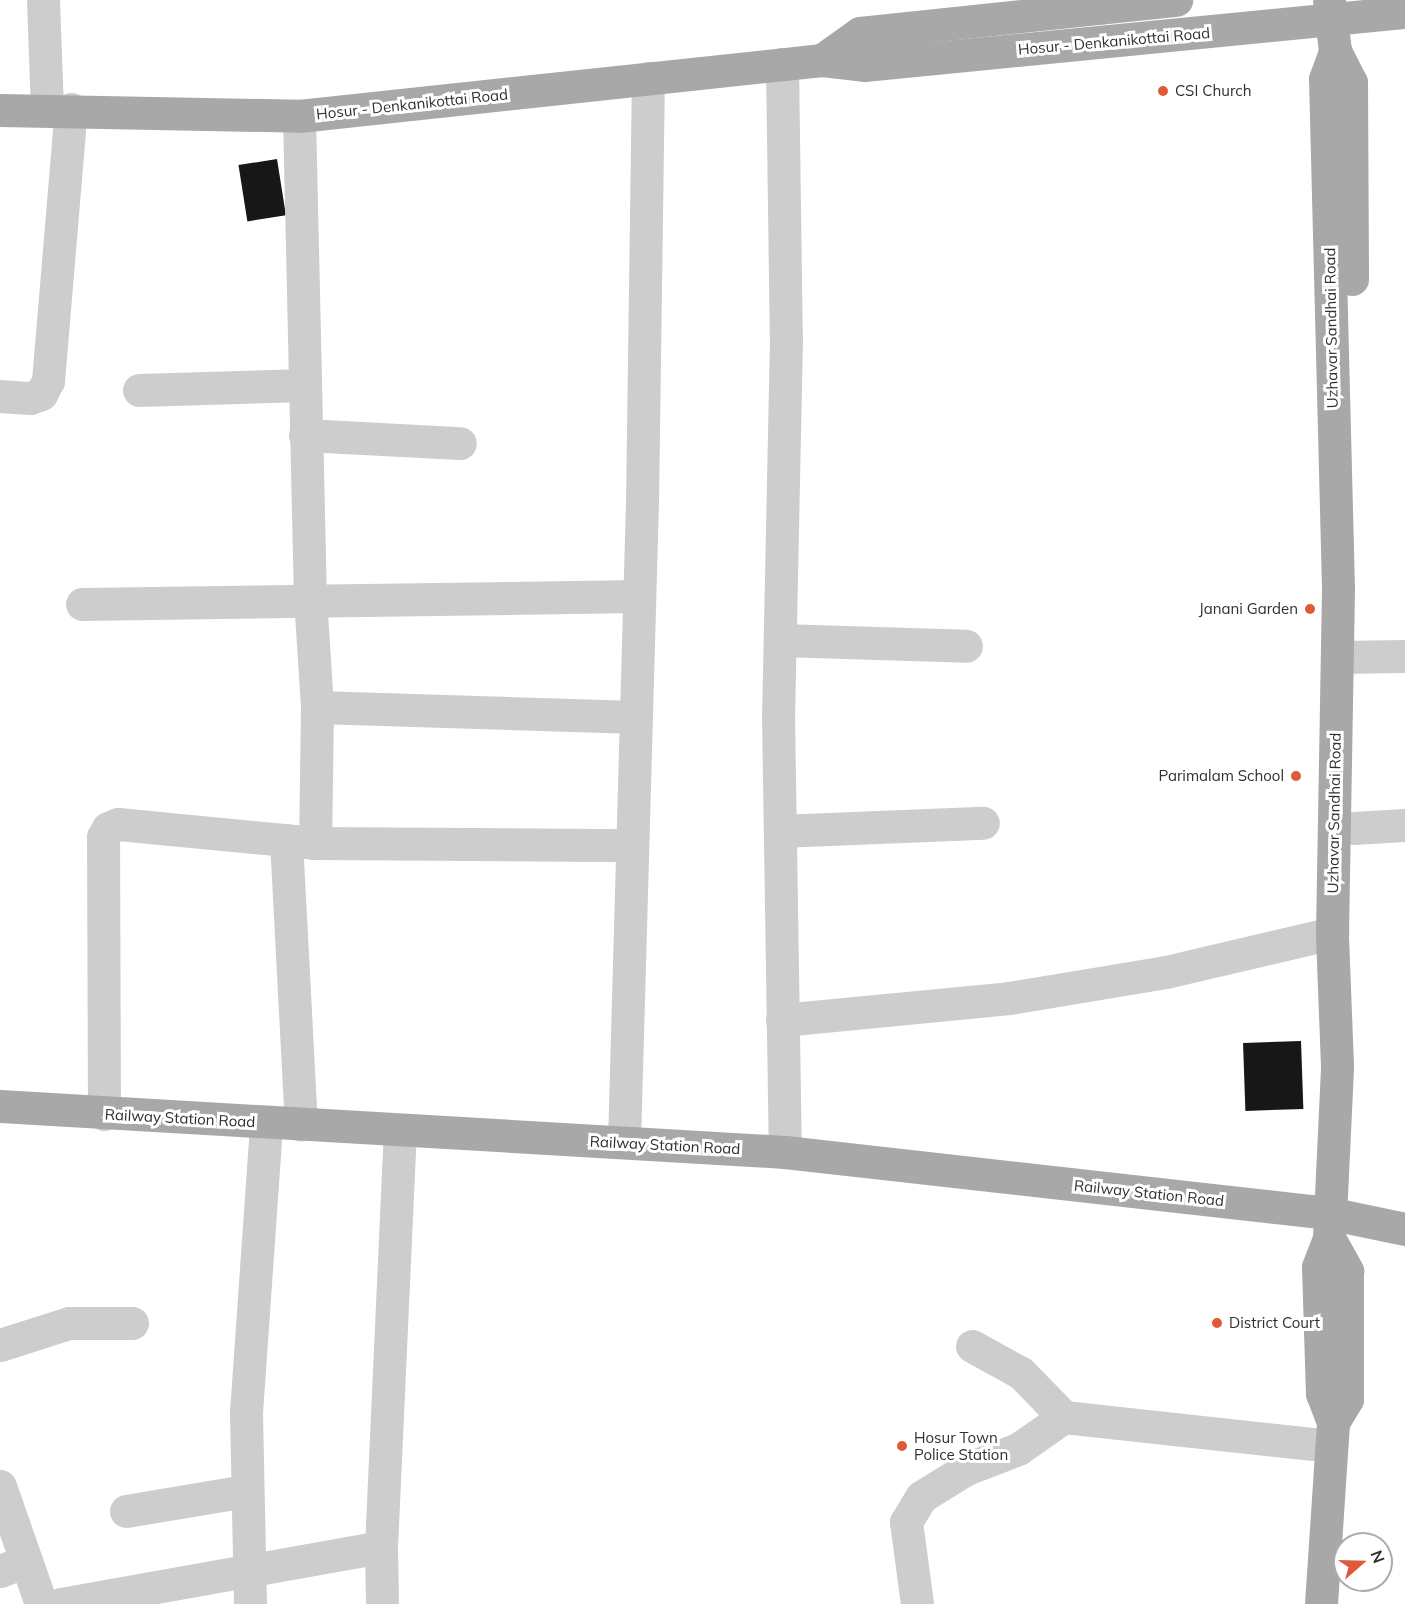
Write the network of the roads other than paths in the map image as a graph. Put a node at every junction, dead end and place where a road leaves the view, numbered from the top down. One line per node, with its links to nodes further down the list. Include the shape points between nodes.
1 (43, 0): 8 (street)
2 (1176, 0): 5 (main road, Hosur - Denkanikottai Road, via 860,33)
3 (1405, 12): 4 (main road, Hosur - Denkanikottai Road)
4 (1332, 24): 5 (main road, Hosur - Denkanikottai Road, via 864,65); 21 (main road, Uzhavar Sandhai Road, via 1325,78)
5 (822, 60): 6 (main road, Hosur - Denkanikottai Road)
6 (782, 64): 7 (main road, Hosur - Denkanikottai Road); 19 (street, via 786,338)
7 (648, 78): 10 (main road, Hosur - Denkanikottai Road); 16 (street)
8 (59, 109): 9 (main road, Hosur - Denkanikottai Road); 10 (main road, Hosur - Denkanikottai Road); 13 (street, via 48,381 41,394 30,398)
9 (0, 110)
10 (299, 116): 11 (street)
11 (305, 385): 12 (street); 14 (street)
12 (139, 390)
13 (0, 396)
14 (305, 435): 15 (street); 17 (street)
15 (460, 443)
16 (639, 596): 17 (street); 24 (street)
17 (310, 598): 18 (street); 23 (street)
18 (82, 604)
19 (780, 640): 20 (street); 28 (street)
20 (966, 646)
21 (1345, 656): 22 (street); 27 (main road); 31 (main road, Uzhavar Sandhai Road)
22 (1405, 656)
23 (317, 707): 24 (street); 29 (street)
24 (636, 717): 30 (street)
25 (983, 823): 28 (street)
26 (1405, 825): 27 (street)
27 (1354, 828): 33 (main road, via 1354,1052)
28 (780, 831): 32 (street)
29 (301, 842): 30 (street); 35 (street, via 118,824 108,828 103,837); 37 (street)
30 (632, 845): 39 (street)
31 (1332, 933): 32 (street, via 1166,972 1009,998); 33 (main road, Uzhavar Sandhai Road)
32 (782, 1020): 40 (street)
33 (1337, 1066): 41 (main road, Uzhavar Sandhai Road)
34 (0, 1106): 35 (main road, Railway Station Road)
35 (104, 1114): 36 (main road, Railway Station Road)
36 (266, 1123): 37 (main road, Railway Station Road); 49 (street, via 246,1412)
37 (301, 1125): 38 (main road, Railway Station Road)
38 (400, 1130): 39 (main road, Railway Station Road); 51 (street)
39 (624, 1142): 40 (main road, Railway Station Road)
40 (785, 1152): 41 (main road, Railway Station Road)
41 (1328, 1225): 42 (main road, Railway Station Road); 47 (main road, via 1347,1271 1347,1399)
42 (1405, 1229)
43 (132, 1323): 44 (street, via 69,1323)
44 (0, 1345)
45 (972, 1346): 46 (street, via 1021,1373)
46 (1064, 1417): 47 (street); 58 (street, via 1018,1449 966,1469 921,1497 906,1522)
47 (1331, 1434): 59 (main road)
48 (0, 1486): 52 (street)
49 (246, 1491): 50 (street); 53 (street)
50 (126, 1511)
51 (381, 1547): 53 (street); 57 (street)
52 (13, 1566): 54 (street)
53 (247, 1571): 55 (street); 56 (street)
54 (41, 1604)
55 (62, 1604)
56 (249, 1604)
57 (382, 1604)
58 (917, 1604)
59 (1321, 1604)

